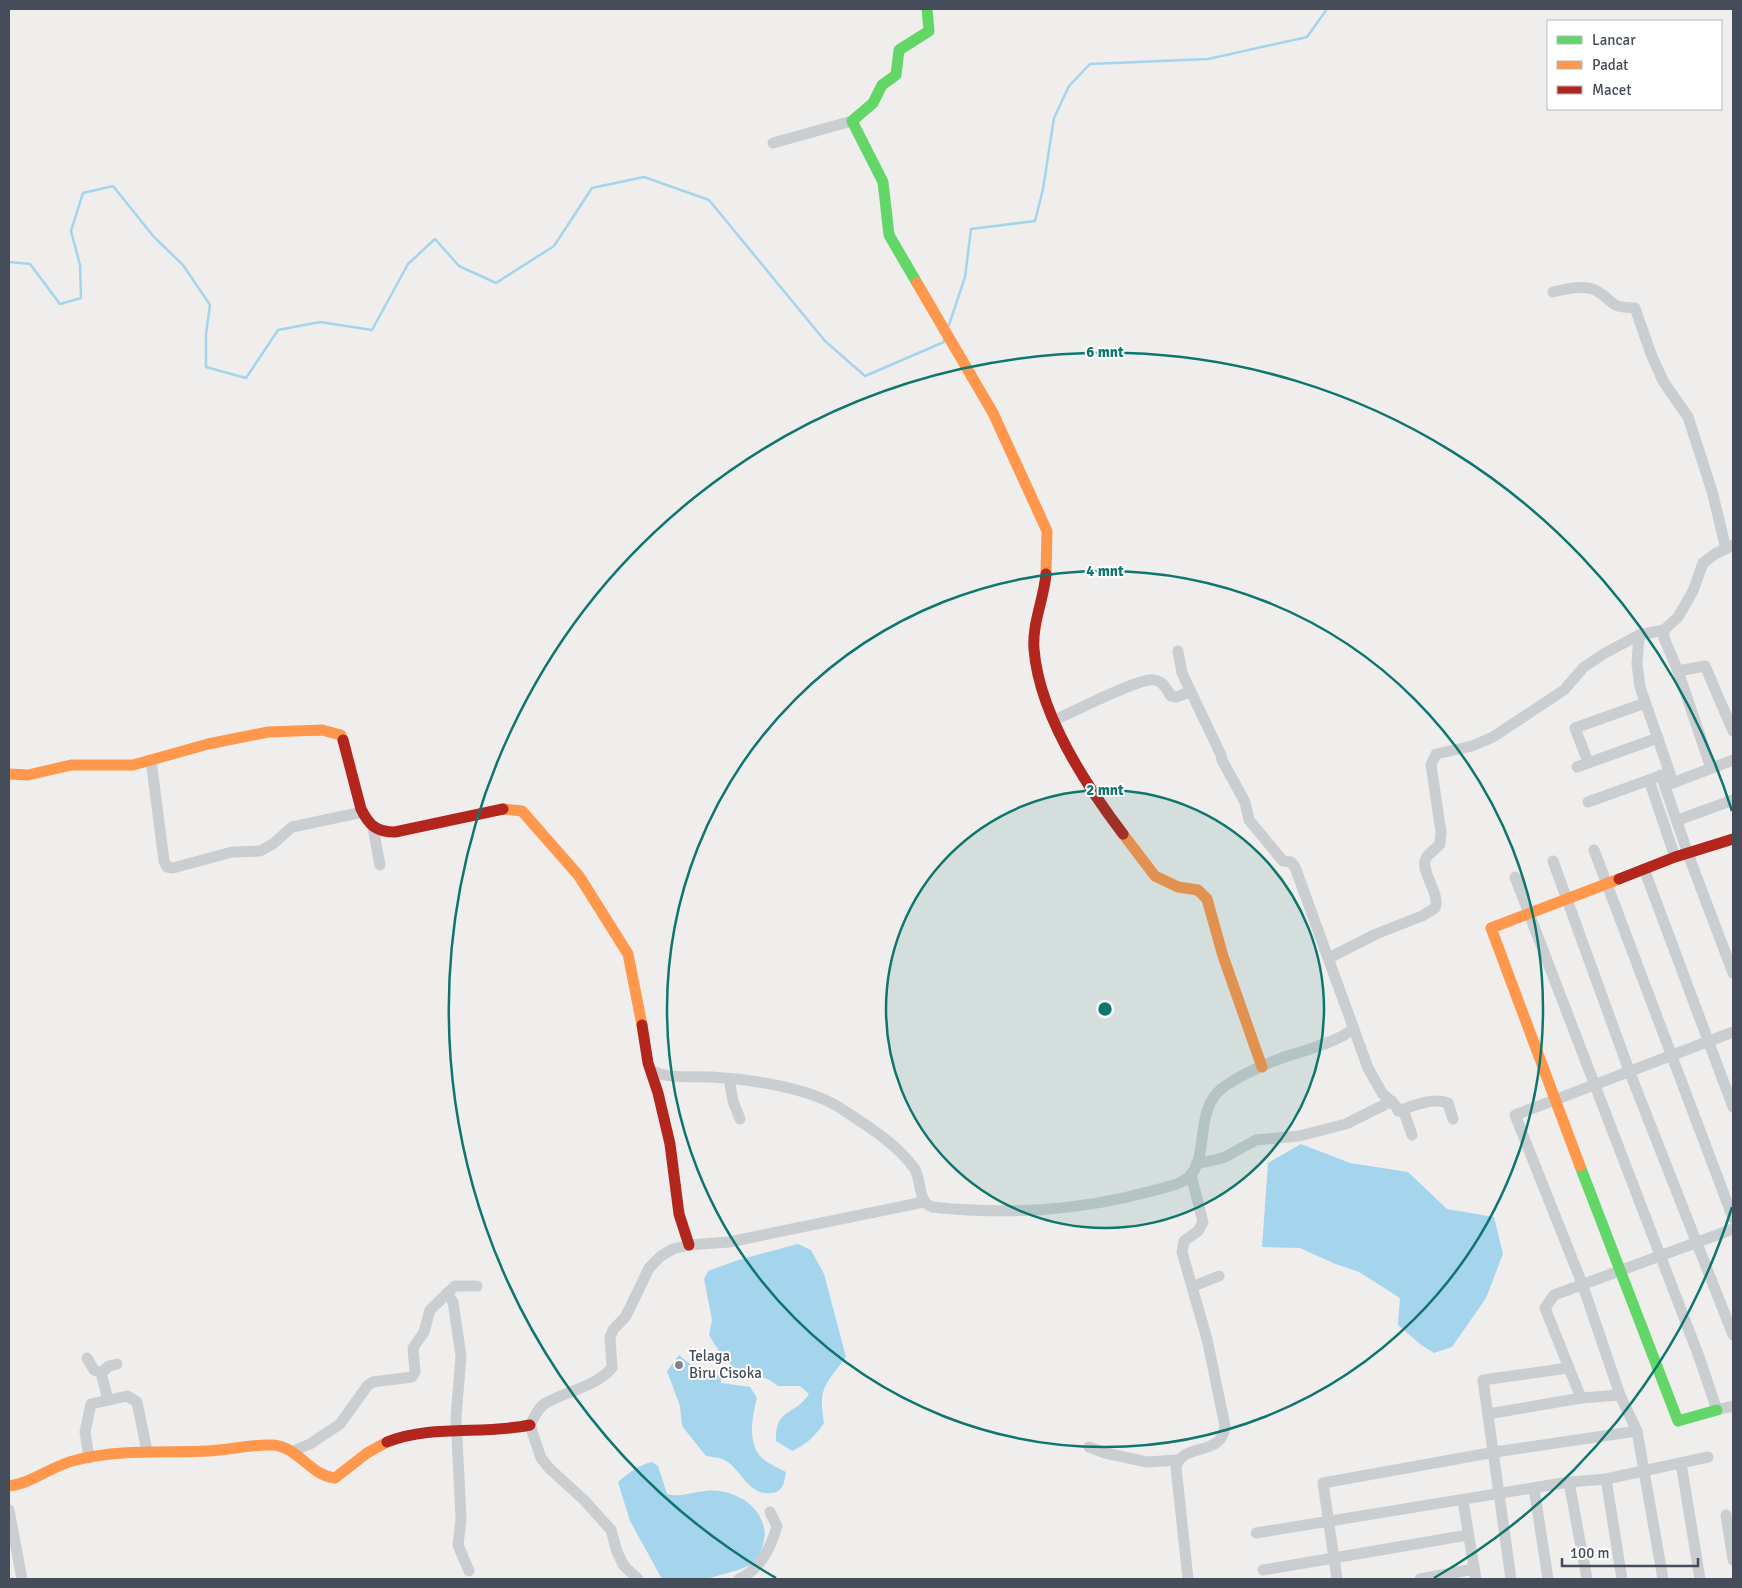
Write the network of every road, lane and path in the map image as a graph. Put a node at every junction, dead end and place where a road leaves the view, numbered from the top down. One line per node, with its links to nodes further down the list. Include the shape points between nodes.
1 (927, 9): 2 (street, via 929,31 899,50 896,75 882,85 872,103)
2 (852, 121): 3 (street); 12 (street, via 883,182 889,234 993,413 1047,531 1048,559 1034,649 1040,680)
3 (773, 143)
4 (1553, 292): 5 (street, via 1575,288 1596,290 1616,307 1635,308 1663,381 1688,417)
5 (1730, 547): 6 (street, via 1703,563 1693,591 1678,617)
6 (1664, 630): 7 (street); 9 (street, via 1664,638)
7 (1639, 635): 11 (street, via 1637,664); 37 (street, via 1584,667 1564,690 1493,737 1472,746 1436,754 1431,765 1440,844 1426,858 1425,864 1436,897 1435,908)
8 (1178, 651): 10 (street)
9 (1678, 671): 13 (street, via 1705,666); 17 (street)
10 (1190, 692): 12 (street, via 1170,696 1164,684 1153,679 1129,686); 37 (street, via 1245,802 1249,820 1283,861 1291,862 1295,867)
11 (1645, 703): 14 (street); 14 (street, via 1575,728 1582,764)
12 (1054, 720): 43 (street, via 1076,765 1155,876 1178,887 1198,890 1207,899 1223,956)
13 (1733, 731)
14 (1658, 738): 20 (street)
15 (151, 760): 18 (street, via 116,767 63,766 16,777); 23 (street, via 284,729 332,731 341,735 344,743); 23 (street, via 167,867 232,852 260,851 274,844 292,827)
16 (1733, 760): 17 (street)
17 (1711, 768): 20 (street)
18 (9, 774)
19 (1649, 780): 20 (street, via 1662,775); 22 (street); 29 (street)
20 (1669, 784): 24 (street)
21 (1733, 800): 24 (street)
22 (1588, 802)
23 (362, 812): 25 (street)
24 (1678, 820): 28 (street)
25 (373, 828): 31 (street); 44 (street, via 395,832 506,808 522,811 579,876 628,954)
26 (1733, 840): 28 (street)
27 (1594, 850): 34 (street)
28 (1688, 854): 29 (street); 38 (street)
29 (1675, 857): 32 (street)
30 (1553, 860): 35 (street)
31 (380, 866)
32 (1644, 869): 34 (street); 41 (street)
33 (1515, 877): 36 (street)
34 (1606, 884): 35 (street); 42 (street)
35 (1566, 900): 36 (street); 45 (street)
36 (1528, 915): 47 (street); 48 (street, via 1491,928)
37 (1329, 958): 39 (street)
38 (1733, 973)
39 (1352, 1029): 43 (street); 49 (street, via 1368,1068 1382,1093)
40 (1733, 1032): 41 (street)
41 (1709, 1041): 42 (street); 50 (street)
42 (1672, 1056): 45 (street); 57 (street)
43 (1262, 1067): 54 (street, via 1230,1083 1217,1094 1205,1120)
44 (652, 1072): 46 (street); 60 (street, via 670,1144 679,1214)
45 (1630, 1073): 47 (street); 59 (street)
46 (729, 1079): 51 (street); 56 (street, via 805,1093 835,1105 870,1128 914,1168)
47 (1595, 1086): 48 (street); 61 (street)
48 (1555, 1100): 62 (street); 66 (street, via 1515,1115)
49 (1395, 1106): 52 (street, via 1443,1101 1448,1103); 53 (street, via 1405,1115); 54 (street, via 1346,1124 1299,1136 1256,1140 1223,1158)
50 (1733, 1107)
51 (740, 1118)
52 (1453, 1119)
53 (1412, 1135)
54 (1196, 1164): 55 (street)
55 (1191, 1175): 56 (street, via 1178,1183 1135,1195 1060,1209 946,1209 932,1208); 65 (street, via 1203,1222 1198,1231 1184,1241 1182,1248)
56 (924, 1202): 60 (street, via 729,1242)
57 (1733, 1218)
58 (1733, 1229): 59 (street)
59 (1697, 1243): 61 (street); 68 (street)
60 (689, 1245): 79 (street, via 661,1256 649,1268 626,1316 610,1337 612,1368 594,1382 545,1403)
61 (1659, 1256): 62 (street); 77 (street, via 1698,1354)
62 (1620, 1270): 66 (street); 77 (street, via 1678,1421)
63 (1219, 1276): 65 (street)
64 (477, 1286): 67 (street, via 455,1286)
65 (1194, 1286): 88 (street, via 1225,1426 1220,1441)
66 (1583, 1286): 71 (street, via 1554,1295 1545,1308); 73 (street)
67 (446, 1293): 81 (street, via 453,1302 461,1356); 84 (street, via 430,1310 424,1332 414,1343 414,1375 368,1385 340,1424 314,1442)
68 (1733, 1335)
69 (87, 1358): 72 (street, via 94,1370)
70 (117, 1364): 72 (street)
71 (1568, 1368): 74 (street); 78 (street, via 1483,1380)
72 (101, 1373): 75 (street)
73 (1620, 1395): 74 (street); 80 (street)
74 (1581, 1398): 78 (street)
75 (108, 1400): 83 (street, via 127,1396 136,1402); 87 (street, via 88,1407 90,1416 85,1442)
76 (1733, 1406): 77 (street)
77 (1716, 1410)
78 (1488, 1414): 85 (street)
79 (530, 1425): 81 (street, via 512,1430); 109 (street, via 542,1458 611,1530 624,1566)
80 (1637, 1431): 85 (street); 90 (street)
81 (456, 1432): 84 (street, via 438,1430 379,1445 335,1478 316,1473); 106 (street, via 461,1519 458,1545)
82 (1089, 1447): 88 (street, via 1146,1462)
83 (147, 1451): 84 (street, via 207,1451 270,1445); 87 (street)
84 (293, 1451)
85 (1495, 1452): 95 (street); 100 (street, via 1323,1483)
86 (1708, 1457): 89 (street)
87 (89, 1458): 93 (street, via 73,1460)
88 (1178, 1460): 111 (street, via 1176,1467)
89 (1681, 1463): 90 (street); 119 (street)
90 (1643, 1471): 91 (street); 118 (street)
91 (1606, 1479): 92 (street); 117 (street)
92 (1570, 1482): 94 (street); 116 (street)
93 (9, 1486)
94 (1534, 1488): 95 (street); 115 (street)
95 (1498, 1494): 96 (street); 114 (street)
96 (1463, 1500): 100 (street); 102 (street)
97 (9, 1510): 108 (street)
98 (770, 1512): 110 (street, via 777,1526 766,1556)
99 (1726, 1515): 104 (street)
100 (1328, 1522): 101 (street); 103 (street)
101 (1256, 1533)
102 (1468, 1535): 103 (street); 107 (street)
103 (1334, 1557): 105 (street); 112 (street)
104 (1733, 1560)
105 (1263, 1570)
106 (469, 1571)
107 (1475, 1574): 113 (street)
108 (22, 1579)
109 (638, 1579)
110 (739, 1579)
111 (1188, 1579)
112 (1337, 1579)
113 (1420, 1579)
114 (1511, 1579)
115 (1548, 1579)
116 (1586, 1579)
117 (1622, 1579)
118 (1662, 1579)
119 (1700, 1579)

